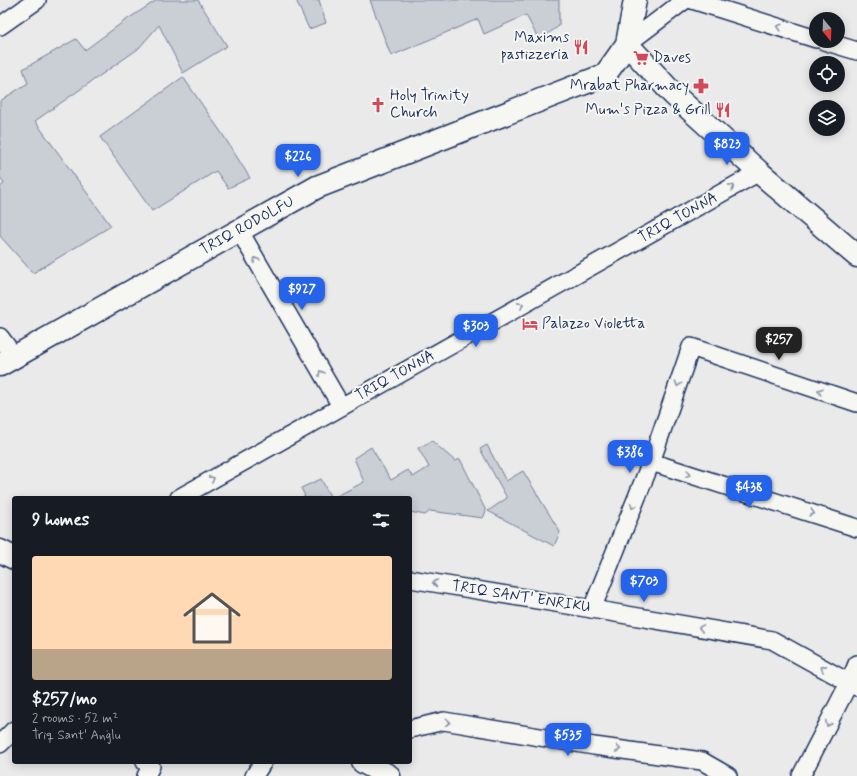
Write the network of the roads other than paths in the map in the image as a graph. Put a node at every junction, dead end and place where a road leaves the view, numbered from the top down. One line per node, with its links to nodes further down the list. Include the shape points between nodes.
1 (37, 0): 5 (street)
2 (635, 0): 7 (street)
3 (685, 0): 7 (street)
4 (692, 0): 6 (street, one-way to 4)
5 (0, 26)
6 (809, 37)
7 (627, 44): 10 (street, via 674,94); 11 (street, TRIQ RODOLFU, via 605,75 317,187)
8 (845, 47): 9 (street)
9 (857, 51)
10 (759, 172): 12 (street); 16 (street, TRIQ TONNA, one-way to 10)
11 (239, 230): 14 (street, TRIQ RODOLFU); 16 (street, one-way to 11)
12 (857, 256)
13 (0, 337): 14 (street)
14 (7, 361)
15 (857, 403): 17 (street, one-way to 17, via 691,347)
16 (341, 406): 18 (street, TRIQ TONNA, one-way to 16)
17 (651, 462): 19 (street, one-way to 19); 23 (street, one-way to 23)
18 (182, 496)
19 (857, 528)
20 (0, 551): 21 (street)
21 (12, 557)
22 (412, 579): 23 (street, TRIQ SANT' ENRIKU, one-way to 22)
23 (592, 609): 25 (street, TRIQ SANT' ENRIKU, one-way to 23, via 772,640)
24 (857, 664): 25 (street)
25 (853, 685): 34 (street, one-way to 34)
26 (412, 729): 33 (street, one-way to 33, via 444,721 702,761)
27 (12, 732): 28 (street)
28 (0, 744)
29 (262, 764): 31 (street)
30 (367, 764): 32 (street)
31 (254, 776)
32 (389, 776)
33 (728, 776)
34 (800, 776)

